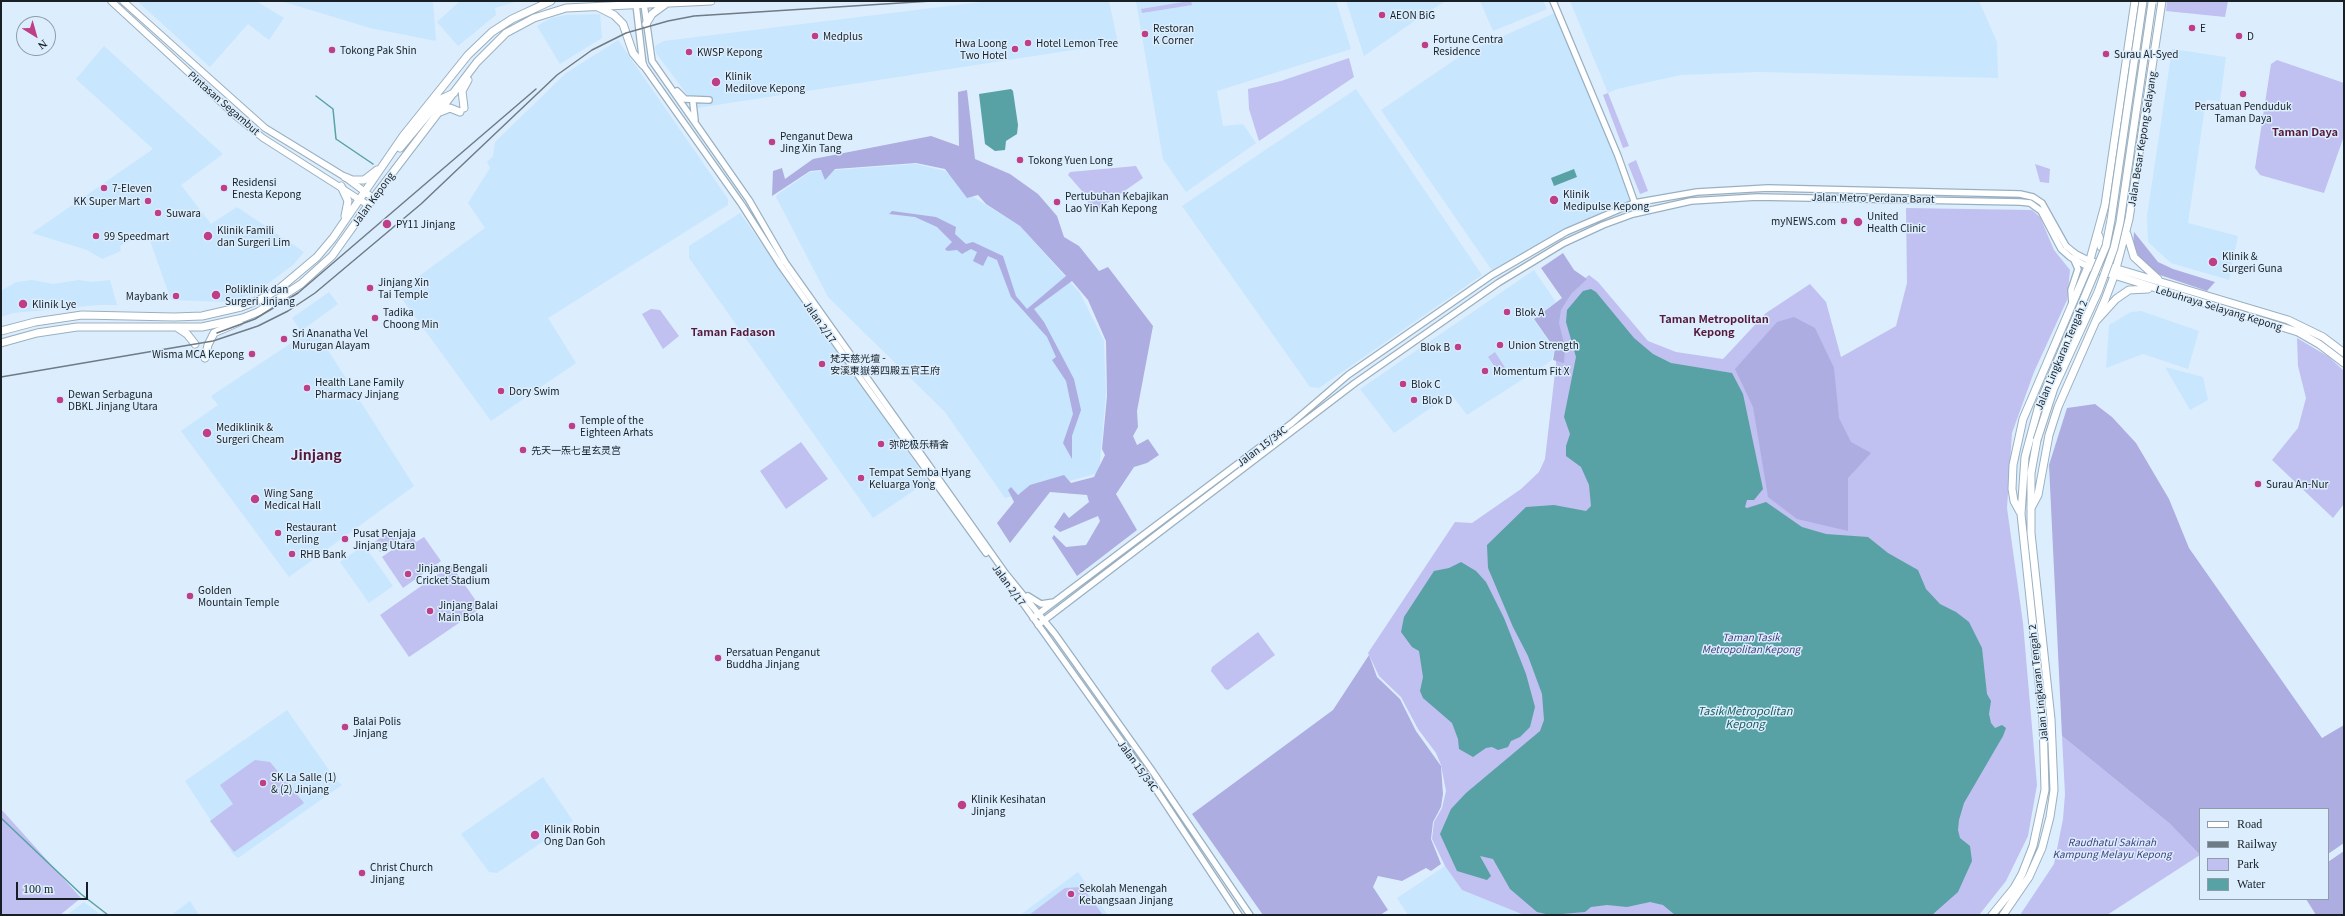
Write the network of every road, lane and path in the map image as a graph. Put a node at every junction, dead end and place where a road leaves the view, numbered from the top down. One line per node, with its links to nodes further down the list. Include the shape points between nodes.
1 (111, 1): 14 (main road, Pintasan Segambut)
2 (120, 1): 14 (main road, via 130,12)
3 (123, 1): 26 (main road, Pintasan Segambut, via 265,128)
4 (551, 1): 16 (main road, Jalan Kepong, via 512,19 492,32)
5 (711, 1): 12 (main road, Jalan Kepong)
6 (1553, 1): 31 (street, via 1618,156)
7 (2136, 1): 35 (main road)
8 (2143, 1): 58 (main road, Jalan Lingkaran Tengah 2, bridge, via 2106,246 2046,386 2029,437 2022,473)
9 (2162, 1): 36 (main road, Jalan Besar Kepong Selayang)
10 (640, 2): 12 (main road, Jalan Kepong); 13 (main road, Jalan Kepong); 15 (street, Jalan 2/17); 18 (street, Jalan 2/17)
11 (2152, 2): 57 (main road, Jalan Lingkaran Tengah 2, bridge, via 2114,248 2098,292 2054,388 2031,473)
12 (667, 3): 15 (main road, via 652,14)
13 (595, 6): 17 (main road, Jalan Kepong, via 566,8 534,18 500,38); 18 (main road, via 614,15 623,24 633,53)
14 (128, 17): 27 (main road, Pintasan Segambut, via 263,138)
15 (646, 24): 19 (street, Jalan 2/17, via 650,56)
16 (468, 55): 20 (main road, via 452,83); 25 (main road, Jalan Kepong, via 403,136)
17 (477, 62): 20 (main road, Jalan Kepong); 23 (main road, via 462,91 462,110 450,108)
18 (643, 65): 62 (street, Jalan 2/17, via 865,386)
19 (669, 85): 21 (street, via 685,99); 24 (street, Jalan 2/17)
20 (451, 95): 23 (main road, Jalan Kepong); 25 (main road, via 441,99)
21 (709, 100)
22 (693, 103): 24 (street)
23 (438, 114): 29 (main road, Jalan Kepong)
24 (697, 126): 59 (street, Jalan 2/17, via 749,200 785,262)
25 (388, 160): 26 (main road, via 364,180); 28 (main road, Jalan Kepong)
26 (345, 178): 28 (main road, Pintasan Segambut)
27 (341, 186): 30 (main road, Pintasan Segambut); 34 (main road, via 348,205)
28 (365, 192): 29 (main road, Pintasan Segambut); 30 (main road, Jalan Kepong)
29 (373, 198): 32 (main road, Jalan Kepong)
30 (360, 199): 32 (main road, Pintasan Segambut); 34 (main road, Jalan Kepong)
31 (1634, 203): 33 (street); 38 (street, Jalan Metro Perdana Barat, via 1697,192 1768,188 2020,194 2032,196 2042,203 2066,246); 40 (street, Jalan Metro Perdana Barat, via 1566,232)
32 (368, 205): 48 (main road, Jalan Kepong, via 335,252 310,277 269,306)
33 (1638, 212): 37 (street, Jalan Metro Perdana Barat, via 1691,201 1764,197 2030,203 2041,211 2056,242); 43 (street, Jalan Metro Perdana Barat, via 1564,243)
34 (343, 224): 51 (main road, Jalan Kepong, via 317,258 297,276 267,296 241,307 189,317 61,317)
35 (2100, 227): 36 (main road, via 2100,243 2105,250 2115,248); 38 (main road)
36 (2126, 236): 39 (main road, Jalan Besar Kepong Selayang); 42 (main road, via 2134,257)
37 (2074, 260): 38 (street, Jalan Metro Perdana Barat); 47 (street, via 2078,269 2071,290)
38 (2089, 264): 39 (main road, Lebuhraya Selayang Kepong); 41 (main road, Lebuhraya Selayang Kepong); 45 (main road)
39 (2116, 268): 41 (main road, Jalan Besar Kepong Selayang); 42 (main road, Lebuhraya Selayang Kepong)
40 (1492, 275): 60 (street, Jalan 15/34C, via 1340,382 1292,423)
41 (2114, 276): 44 (main road, Lebuhraya Selayang Kepong); 46 (main road, Jalan Besar Kepong Selayang)
42 (2162, 282): 54 (main road, Lebuhraya Selayang Kepong, via 2288,320 2323,337)
43 (1498, 283): 60 (street, Jalan 15/34C, via 1354,383)
44 (2160, 290): 50 (main road, via 2129,290 2111,304); 56 (main road, Lebuhraya Selayang Kepong, via 2298,332)
45 (2077, 293): 46 (main road, via 2084,286 2094,285 2104,293); 47 (main road)
46 (2105, 300): 50 (main road, Jalan Besar Kepong Selayang)
47 (2072, 305): 58 (main road, via 2023,419 2013,465 2012,489 2014,501)
48 (243, 318): 49 (main road, Jalan Kepong, via 209,326); 55 (main road, via 214,334)
49 (177, 328): 52 (main road, Jalan Kepong, via 77,327 37,333); 53 (main road, via 187,334)
50 (2091, 328): 57 (main road, via 2058,406 2049,435 2038,496)
51 (1, 331)
52 (1, 343)
53 (195, 344)
54 (2344, 353)
55 (205, 358)
56 (2344, 363)
57 (2030, 510): 69 (main road, Jalan Lingkaran Tengah 2, via 2051,719 2054,790 2042,848 2029,877)
58 (2021, 514): 68 (main road, Jalan Lingkaran Tengah 2, via 2043,720 2045,790 2041,816 2028,860 2014,888)
59 (1019, 589): 60 (street, via 1036,602); 61 (street, Jalan 2/17)
60 (1058, 604): 61 (street, Jalan 15/34C); 63 (street, Jalan 15/34C); 65 (street, via 1051,620)
61 (1039, 614): 62 (street, Jalan 15/34C); 63 (street, Jalan 2/17)
62 (1033, 618): 64 (street, Jalan 2/17)
63 (1044, 620): 64 (street, Jalan 15/34C); 65 (street, Jalan 15/34C)
64 (1038, 625): 66 (street, Jalan 15/34C, via 1157,791)
65 (1055, 634): 67 (street, Jalan 15/34C)
66 (1239, 915)
67 (1250, 915)
68 (1992, 915)
69 (2003, 915)

